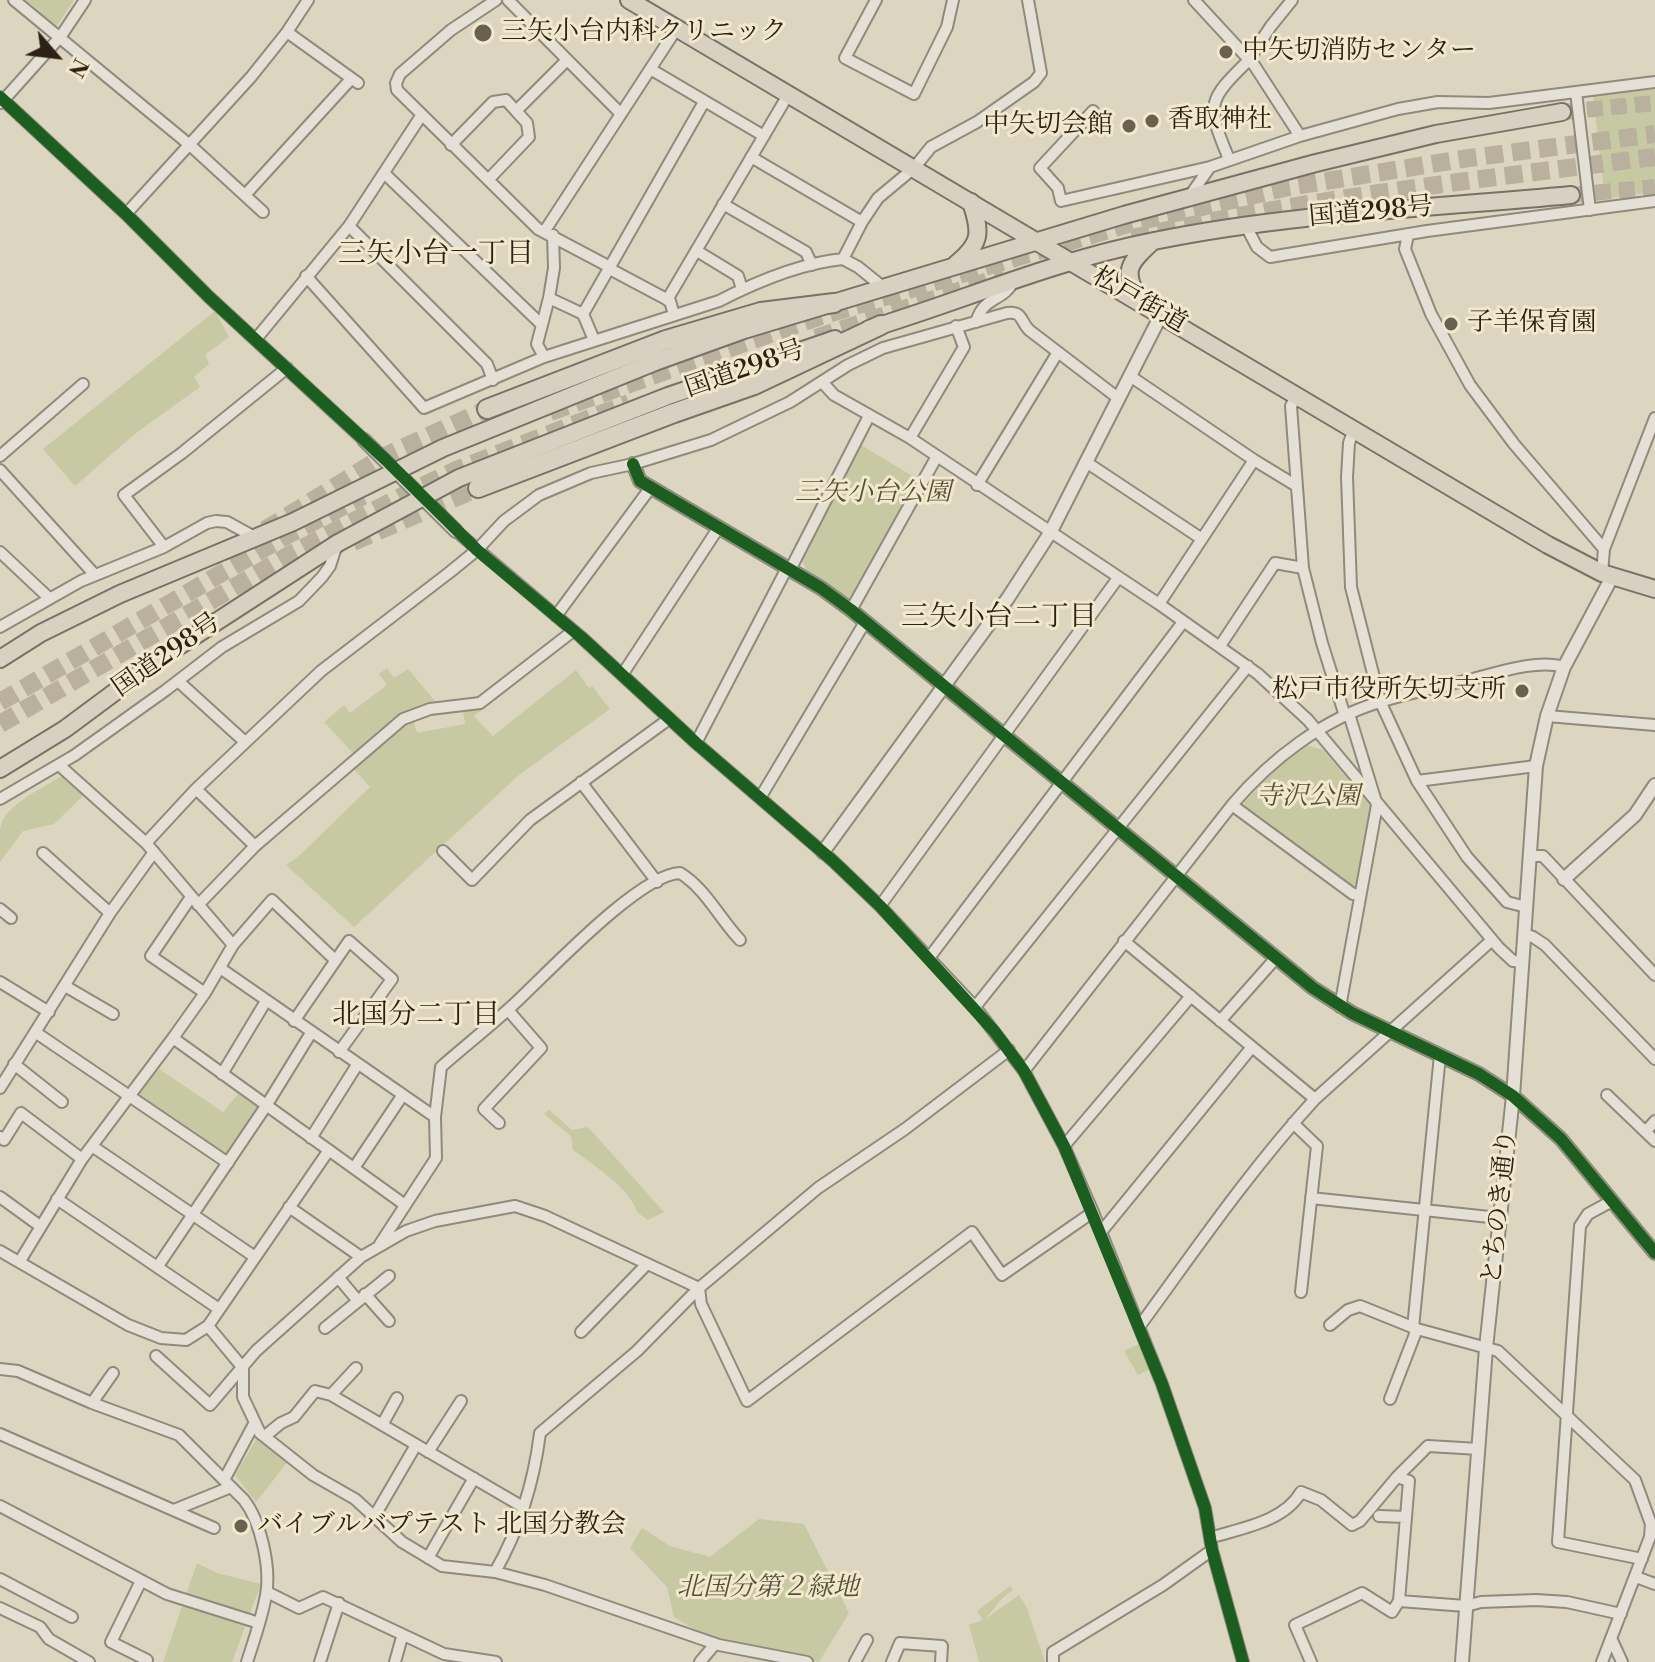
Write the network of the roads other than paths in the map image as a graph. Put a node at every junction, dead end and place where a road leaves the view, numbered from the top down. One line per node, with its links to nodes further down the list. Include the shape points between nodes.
1 (14, 0): 14 (street)
2 (85, 0): 14 (street)
3 (308, 0): 13 (street)
4 (496, 0): 27 (street, via 400,74 397,90)
5 (508, 0): 15 (street)
6 (629, 0): 12 (main road, 松戸街道)
7 (876, 0): 8 (street, via 845,58 914,94 947,27)
8 (953, 0)
9 (1028, 0): 35 (street, via 1041,73 977,122 931,147)
10 (1194, 0): 16 (street)
11 (1292, 0): 16 (street)
12 (677, 28): 17 (street); 20 (main road, 松戸街道)
13 (287, 32): 31 (street); 38 (street, via 355,81)
14 (61, 36): 21 (street); 31 (street)
15 (567, 60): 23 (street); 26 (street)
16 (1249, 60): 29 (street); 33 (street, via 1214,102 1214,122)
17 (652, 70): 22 (street); 26 (street)
18 (1655, 82): 19 (street)
19 (1576, 92): 29 (street, via 1489,103 1438,102); 44 (street)
20 (788, 95): 28 (street); 35 (main road, 松戸街道)
21 (1, 100): 46 (street)
22 (704, 102): 28 (street); 59 (street)
23 (516, 111): 30 (street, via 506,100 493,102); 37 (street, via 527,123 529,137)
24 (1093, 111): 34 (street, via 1040,168 1058,188 1061,201)
25 (1562, 112): 40 (main road, 国道298号, via 1436,134)
26 (621, 114): 50 (street)
27 (421, 116): 30 (street); 36 (street)
28 (764, 136): 32 (street)
29 (1300, 136): 33 (street)
30 (451, 145): 37 (street)
31 (191, 146): 38 (street); 46 (street)
32 (751, 157): 43 (street); 47 (street)
33 (1229, 159): 34 (street)
34 (1210, 167): 40 (street)
35 (914, 168): 42 (main road, 松戸街道); 47 (street, via 878,198)
36 (384, 173): 48 (street); 72 (street)
37 (488, 180): 50 (street)
38 (245, 195): 45 (street)
39 (1571, 195): 49 (main road, 国道298号)
40 (1188, 198): 52 (main road, 国道298号)
41 (1655, 201): 44 (street)
42 (971, 202): 52 (main road, 松戸街道); 58 (main road, via 979,233 969,253)
43 (723, 204): 54 (street); 57 (street, via 806,252)
44 (1590, 210): 51 (street)
45 (263, 212)
46 (126, 214): 75 (street)
47 (862, 222): 55 (street)
48 (349, 226): 60 (street); 81 (street, via 487,364)
49 (1246, 226): 51 (street, via 1257,247 1270,257); 53 (main road, 国道298号)
50 (549, 234): 59 (street); 64 (street, via 554,268)
51 (1408, 235): 111 (street, via 1405,249 1450,353 1514,444)
52 (1038, 241): 56 (main road, 松戸街道); 58 (main road, 国道298号)
53 (1154, 241): 56 (main road, 国道298号); 66 (main road, via 1128,268)
54 (697, 251): 63 (street, via 738,276); 65 (street)
55 (843, 259): 57 (street); 62 (street)
56 (1072, 262): 61 (main road, 国道298号); 66 (main road, 松戸街道)
57 (812, 265): 63 (street)
58 (954, 265): 62 (main road, 国道298号)
59 (608, 267): 65 (street); 68 (street)
60 (306, 276): 75 (street); 81 (street, via 424,408)
61 (1014, 280): 71 (street, via 1009,291 980,308); 73 (main road, 国道298号)
62 (884, 288): 67 (main road, 国道298号)
63 (742, 289): 69 (street)
64 (549, 298): 68 (street); 72 (street)
65 (667, 300): 69 (street)
66 (1140, 302): 70 (main road, 松戸街道)
67 (834, 303): 86 (highway, via 761,312 666,340); 98 (main road, 国道298号, via 655,362)
68 (583, 314): 76 (street)
69 (674, 315): 76 (street)
70 (1161, 315): 80 (street); 84 (main road, 松戸街道)
71 (976, 322): 74 (street); 77 (street, via 1015,312)
72 (542, 325): 78 (street, via 537,344)
73 (881, 325): 102 (highway, via 754,385); 103 (main road, 国道298号, via 626,412)
74 (956, 326): 82 (street, via 883,348); 90 (street, via 964,347)
75 (256, 339): 79 (street)
76 (594, 340): 78 (street)
77 (1058, 352): 85 (street); 99 (street)
78 (544, 357): 81 (street)
79 (287, 368): 91 (street); 110 (street, via 124,495)
80 (1130, 376): 85 (street); 94 (street)
81 (493, 380)
82 (823, 383): 87 (street); 96 (street, via 711,440)
83 (83, 384): 92 (street)
84 (1297, 395): 89 (main road, 松戸街道); 100 (street, via 1291,406)
85 (1118, 398): 95 (street)
86 (487, 409)
87 (869, 416): 90 (street); 115 (street)
88 (1655, 418): 111 (street)
89 (1354, 429): 117 (main road, 松戸街道); 135 (street, via 1347,477 1351,587)
90 (910, 438): 93 (street)
91 (364, 440): 98 (street)
92 (0, 456)
93 (936, 458): 99 (street); 122 (street)
94 (1254, 460): 100 (street); 108 (street)
95 (1086, 462): 106 (street); 108 (street)
96 (633, 464): 101 (street, via 637,477); 112 (street, via 576,478 539,495)
97 (0, 470): 116 (street)
98 (397, 471): 103 (street); 107 (main road, 国道298号)
99 (977, 485): 106 (street)
100 (1295, 485): 114 (street)
101 (651, 487): 104 (street); 123 (street)
102 (478, 488)
103 (423, 497): 105 (street); 109 (main road, 国道298号)
104 (719, 527): 115 (street); 132 (street)
105 (456, 531): 112 (street)
106 (1050, 533): 118 (street); 134 (street)
107 (256, 538): 110 (street, via 216,521); 129 (main road, 国道298号, via 120,594)
108 (1202, 539): 121 (street)
109 (338, 543): 133 (street, via 330,566 299,601 222,647); 146 (main road, 国道298号)
110 (164, 547): 116 (street)
111 (1604, 549): 117 (street)
112 (477, 550): 123 (street); 142 (street, via 345,651)
113 (0, 552): 120 (street)
114 (1303, 568): 128 (street, via 1275,563); 136 (street)
115 (788, 569): 122 (street); 143 (street)
116 (95, 575): 120 (street)
117 (1607, 575): 119 (main road, 松戸街道); 131 (street, とちのき通り)
118 (1118, 578): 121 (street); 141 (street)
119 (1655, 589)
120 (49, 598): 126 (street)
121 (1159, 604): 125 (street)
122 (851, 610): 124 (street)
123 (556, 616): 127 (street)
124 (865, 622): 134 (street); 152 (street)
125 (1183, 622): 128 (street); 149 (street)
126 (0, 627)
127 (573, 631): 132 (street); 158 (street, via 480,703 420,711 403,719)
128 (1220, 646): 130 (street)
129 (0, 659)
130 (1248, 666): 140 (street); 156 (street)
131 (1564, 667): 135 (street, via 1511,670); 137 (street, とちのき通り)
132 (622, 675): 138 (street)
133 (178, 681): 142 (street); 144 (street)
134 (943, 687): 141 (street); 161 (street)
135 (1380, 701): 136 (street); 147 (street)
136 (1347, 715): 140 (street); 155 (street)
137 (1547, 716): 139 (street); 145 (street, とちのき通り)
138 (669, 719): 143 (street); 148 (street)
139 (1655, 725)
140 (1316, 731): 154 (street); 155 (street)
141 (1003, 735): 149 (street); 169 (street)
142 (245, 742): 151 (street)
143 (696, 743): 152 (street)
144 (59, 765): 153 (street); 157 (street)
145 (1536, 766): 147 (street); 163 (street, とちのき通り)
146 (0, 769)
147 (1417, 781): 170 (street, via 1467,857 1507,902)
148 (581, 782): 159 (street, via 530,820 472,880); 166 (street)
149 (1062, 782): 156 (street); 179 (street)
150 (1655, 785): 165 (street, via 1635,815)
151 (196, 789): 157 (street); 158 (street)
152 (760, 798): 161 (street)
153 (0, 799)
154 (1232, 805): 164 (street); 167 (street)
155 (1377, 805): 167 (street); 176 (street)
156 (1117, 829): 164 (street); 190 (street)
157 (146, 843): 160 (street)
158 (255, 846): 168 (street)
159 (443, 851)
160 (154, 852): 168 (street); 172 (street)
161 (823, 852): 169 (street)
162 (43, 853): 172 (street)
163 (1529, 856): 165 (street, via 1543,856); 170 (street, とちのき通り)
164 (1175, 877): 177 (street); 181 (street)
165 (1564, 879): 184 (street)
166 (657, 882): 175 (street, via 675,873 687,877); 192 (street, via 611,914)
167 (1360, 895): 191 (street)
168 (195, 901): 178 (street); 187 (street, via 151,956)
169 (880, 906): 179 (street)
170 (1526, 907): 174 (street, とちのき通り)
171 (0, 909): 173 (street)
172 (110, 913): 186 (street)
173 (11, 918)
174 (1524, 934): 182 (street, とちのき通り); 205 (street, via 1545,945)
175 (740, 940)
176 (1492, 940): 182 (street, via 1513,961); 199 (street)
177 (1124, 941): 188 (street); 208 (street)
178 (233, 945): 180 (street, via 272,900); 183 (street)
179 (929, 958): 190 (street)
180 (334, 959): 195 (street); 203 (street, via 349,941 392,979)
181 (1275, 959): 191 (street); 196 (street)
182 (1523, 962): 214 (street, とちのき通り)
183 (220, 968): 187 (street); 189 (street)
184 (1655, 975)
185 (0, 982): 193 (street)
186 (65, 986): 193 (street); 194 (street)
187 (205, 993): 200 (street)
188 (1191, 996): 196 (street); 227 (street)
189 (266, 1001): 195 (street); 209 (street)
190 (975, 1007): 202 (street)
191 (1340, 1007): 199 (street)
192 (508, 1010): 218 (street, via 441,1067); 220 (street, via 541,1048 484,1109)
193 (49, 1012): 197 (street)
194 (113, 1014)
195 (294, 1021): 198 (street)
196 (1220, 1021): 201 (street)
197 (35, 1032): 206 (street); 212 (street)
198 (311, 1033): 203 (street); 217 (street)
199 (1389, 1033): 204 (street); 215 (street)
200 (173, 1038): 209 (street); 212 (street)
201 (1252, 1047): 215 (street); 243 (street)
202 (1009, 1050): 208 (street); 254 (street, via 818,1188)
203 (339, 1052): 207 (street)
204 (1440, 1055): 214 (street); 238 (street)
205 (1655, 1059)
206 (14, 1064): 210 (street); 216 (street)
207 (357, 1065): 213 (street); 224 (street)
208 (1024, 1071): 227 (street)
209 (222, 1074): 217 (street)
210 (0, 1088)
211 (1607, 1095): 222 (street)
212 (130, 1096): 226 (street); 230 (street)
213 (402, 1096): 218 (street); 231 (street)
214 (1513, 1096): 235 (street, via 1561,1139); 241 (street, とちのき通り)
215 (1315, 1099): 221 (street)
216 (62, 1102)
217 (266, 1106): 224 (street); 230 (street)
218 (435, 1117): 236 (street, via 436,1158)
219 (1655, 1121): 222 (street)
220 (499, 1123)
221 (1293, 1123): 233 (street, via 1317,1146); 261 (street)
222 (1646, 1131): 225 (street)
223 (0, 1137): 229 (street, via 4,1140 21,1113)
224 (311, 1138): 228 (street)
225 (1655, 1141)
226 (92, 1146): 229 (street); 240 (street)
227 (1064, 1146): 239 (street)
228 (329, 1150): 231 (street); 237 (street)
229 (82, 1159): 234 (street)
230 (228, 1163): 240 (street)
231 (354, 1168): 236 (street)
232 (0, 1197): 242 (street)
233 (1311, 1198): 238 (street); 255 (street)
234 (57, 1199): 242 (street); 251 (street)
235 (1612, 1201): 245 (street); 276 (street, via 1588,1214 1580,1226)
236 (405, 1205): 244 (street)
237 (289, 1207): 247 (street); 248 (street)
238 (1424, 1209): 241 (street); 263 (street)
239 (1093, 1212): 243 (street); 254 (street, via 1002,1275 972,1232 747,1401 701,1304)
240 (193, 1215): 247 (street); 251 (street)
241 (1499, 1218): 265 (street, とちのき通り)
242 (40, 1226): 249 (street)
243 (1101, 1232): 261 (street)
244 (378, 1246): 248 (street); 250 (street, via 435,1221 515,1206)
245 (1653, 1247)
246 (0, 1251): 249 (street)
247 (255, 1257): 257 (street)
248 (361, 1257): 253 (street)
249 (20, 1261): 260 (street, via 128,1325 161,1338 186,1340)
250 (647, 1264): 254 (street); 264 (street)
251 (158, 1266): 257 (street)
252 (389, 1276): 256 (street)
253 (338, 1277): 256 (street); 267 (street)
254 (699, 1288): 288 (street, via 637,1351 540,1433)
255 (1301, 1292)
256 (362, 1298): 258 (street); 262 (street)
257 (219, 1309): 260 (street)
258 (389, 1321)
259 (1330, 1325): 263 (street, via 1360,1306)
260 (208, 1326): 267 (street)
261 (1139, 1327): 295 (street, via 1200,1492)
262 (325, 1328)
263 (1415, 1328): 265 (street); 273 (street)
264 (581, 1332)
265 (1486, 1348): 276 (street, via 1498,1351); 282 (street, とちのき通り)
266 (156, 1356): 267 (street, via 210,1405)
267 (243, 1368): 277 (street, via 243,1397)
268 (356, 1368): 271 (street)
269 (0, 1369): 275 (street, via 18,1371)
270 (113, 1373): 275 (street)
271 (331, 1395): 278 (street); 280 (street, via 315,1391 294,1417)
272 (397, 1398): 278 (street)
273 (1390, 1399)
274 (461, 1401): 283 (street)
275 (92, 1403): 286 (street, via 179,1435)
276 (1566, 1413): 290 (street, via 1635,1480); 297 (street, via 1558,1542)
277 (254, 1424): 280 (street); 286 (street)
278 (382, 1425): 281 (street)
279 (0, 1434): 289 (street)
280 (265, 1436): 292 (street)
281 (416, 1445): 283 (street); 292 (street)
282 (1479, 1449): 284 (street, via 1428,1446); 306 (street, とちのき通り)
283 (428, 1452): 285 (street)
284 (1397, 1477): 293 (street, via 1409,1481); 295 (street, via 1352,1525 1321,1500 1301,1492 1293,1507)
285 (474, 1478): 288 (street); 296 (street)
286 (228, 1483): 289 (street); 303 (street, via 261,1530)
287 (0, 1506): 301 (street)
288 (523, 1507): 298 (street)
289 (174, 1510): 294 (street)
290 (1653, 1515): 297 (street)
291 (1379, 1516): 293 (street)
292 (374, 1517): 296 (street)
293 (1406, 1517): 304 (street)
294 (214, 1528)
295 (1211, 1544): 327 (street, via 1163,1585 1053,1652); 328 (street)
296 (428, 1558): 298 (street, via 442,1566)
297 (1642, 1559): 299 (street)
298 (495, 1572): 314 (street)
299 (1636, 1577): 302 (street); 308 (street)
300 (0, 1579): 309 (street)
301 (141, 1581): 310 (street); 315 (street, via 111,1642)
302 (1655, 1584)
303 (267, 1592): 305 (street, via 299,1608 323,1597); 310 (street)
304 (1399, 1601): 306 (street); 329 (street, via 1392,1612 1362,1593 1295,1625)
305 (339, 1603): 311 (street); 319 (street)
306 (1466, 1606): 308 (street, via 1536,1600); 330 (street, とちのき通り)
307 (0, 1608): 317 (street, via 40,1627 49,1639)
308 (1621, 1614): 312 (street)
309 (72, 1617)
310 (259, 1623): 318 (street)
311 (402, 1637): 320 (street); 321 (street, via 444,1654)
312 (1611, 1638): 331 (street); 332 (street)
313 (867, 1640): 324 (street)
314 (715, 1644): 316 (street); 322 (street)
315 (147, 1660)
316 (790, 1660): 323 (street)
317 (89, 1662)
318 (247, 1662)
319 (320, 1662)
320 (395, 1662)
321 (496, 1662)
322 (700, 1662)
323 (807, 1662)
324 (855, 1662)
325 (892, 1662): 326 (street, via 900,1643 942,1646)
326 (941, 1662)
327 (1053, 1662)
328 (1243, 1662)
329 (1311, 1662)
330 (1462, 1662)
331 (1602, 1662)
332 (1622, 1662)

